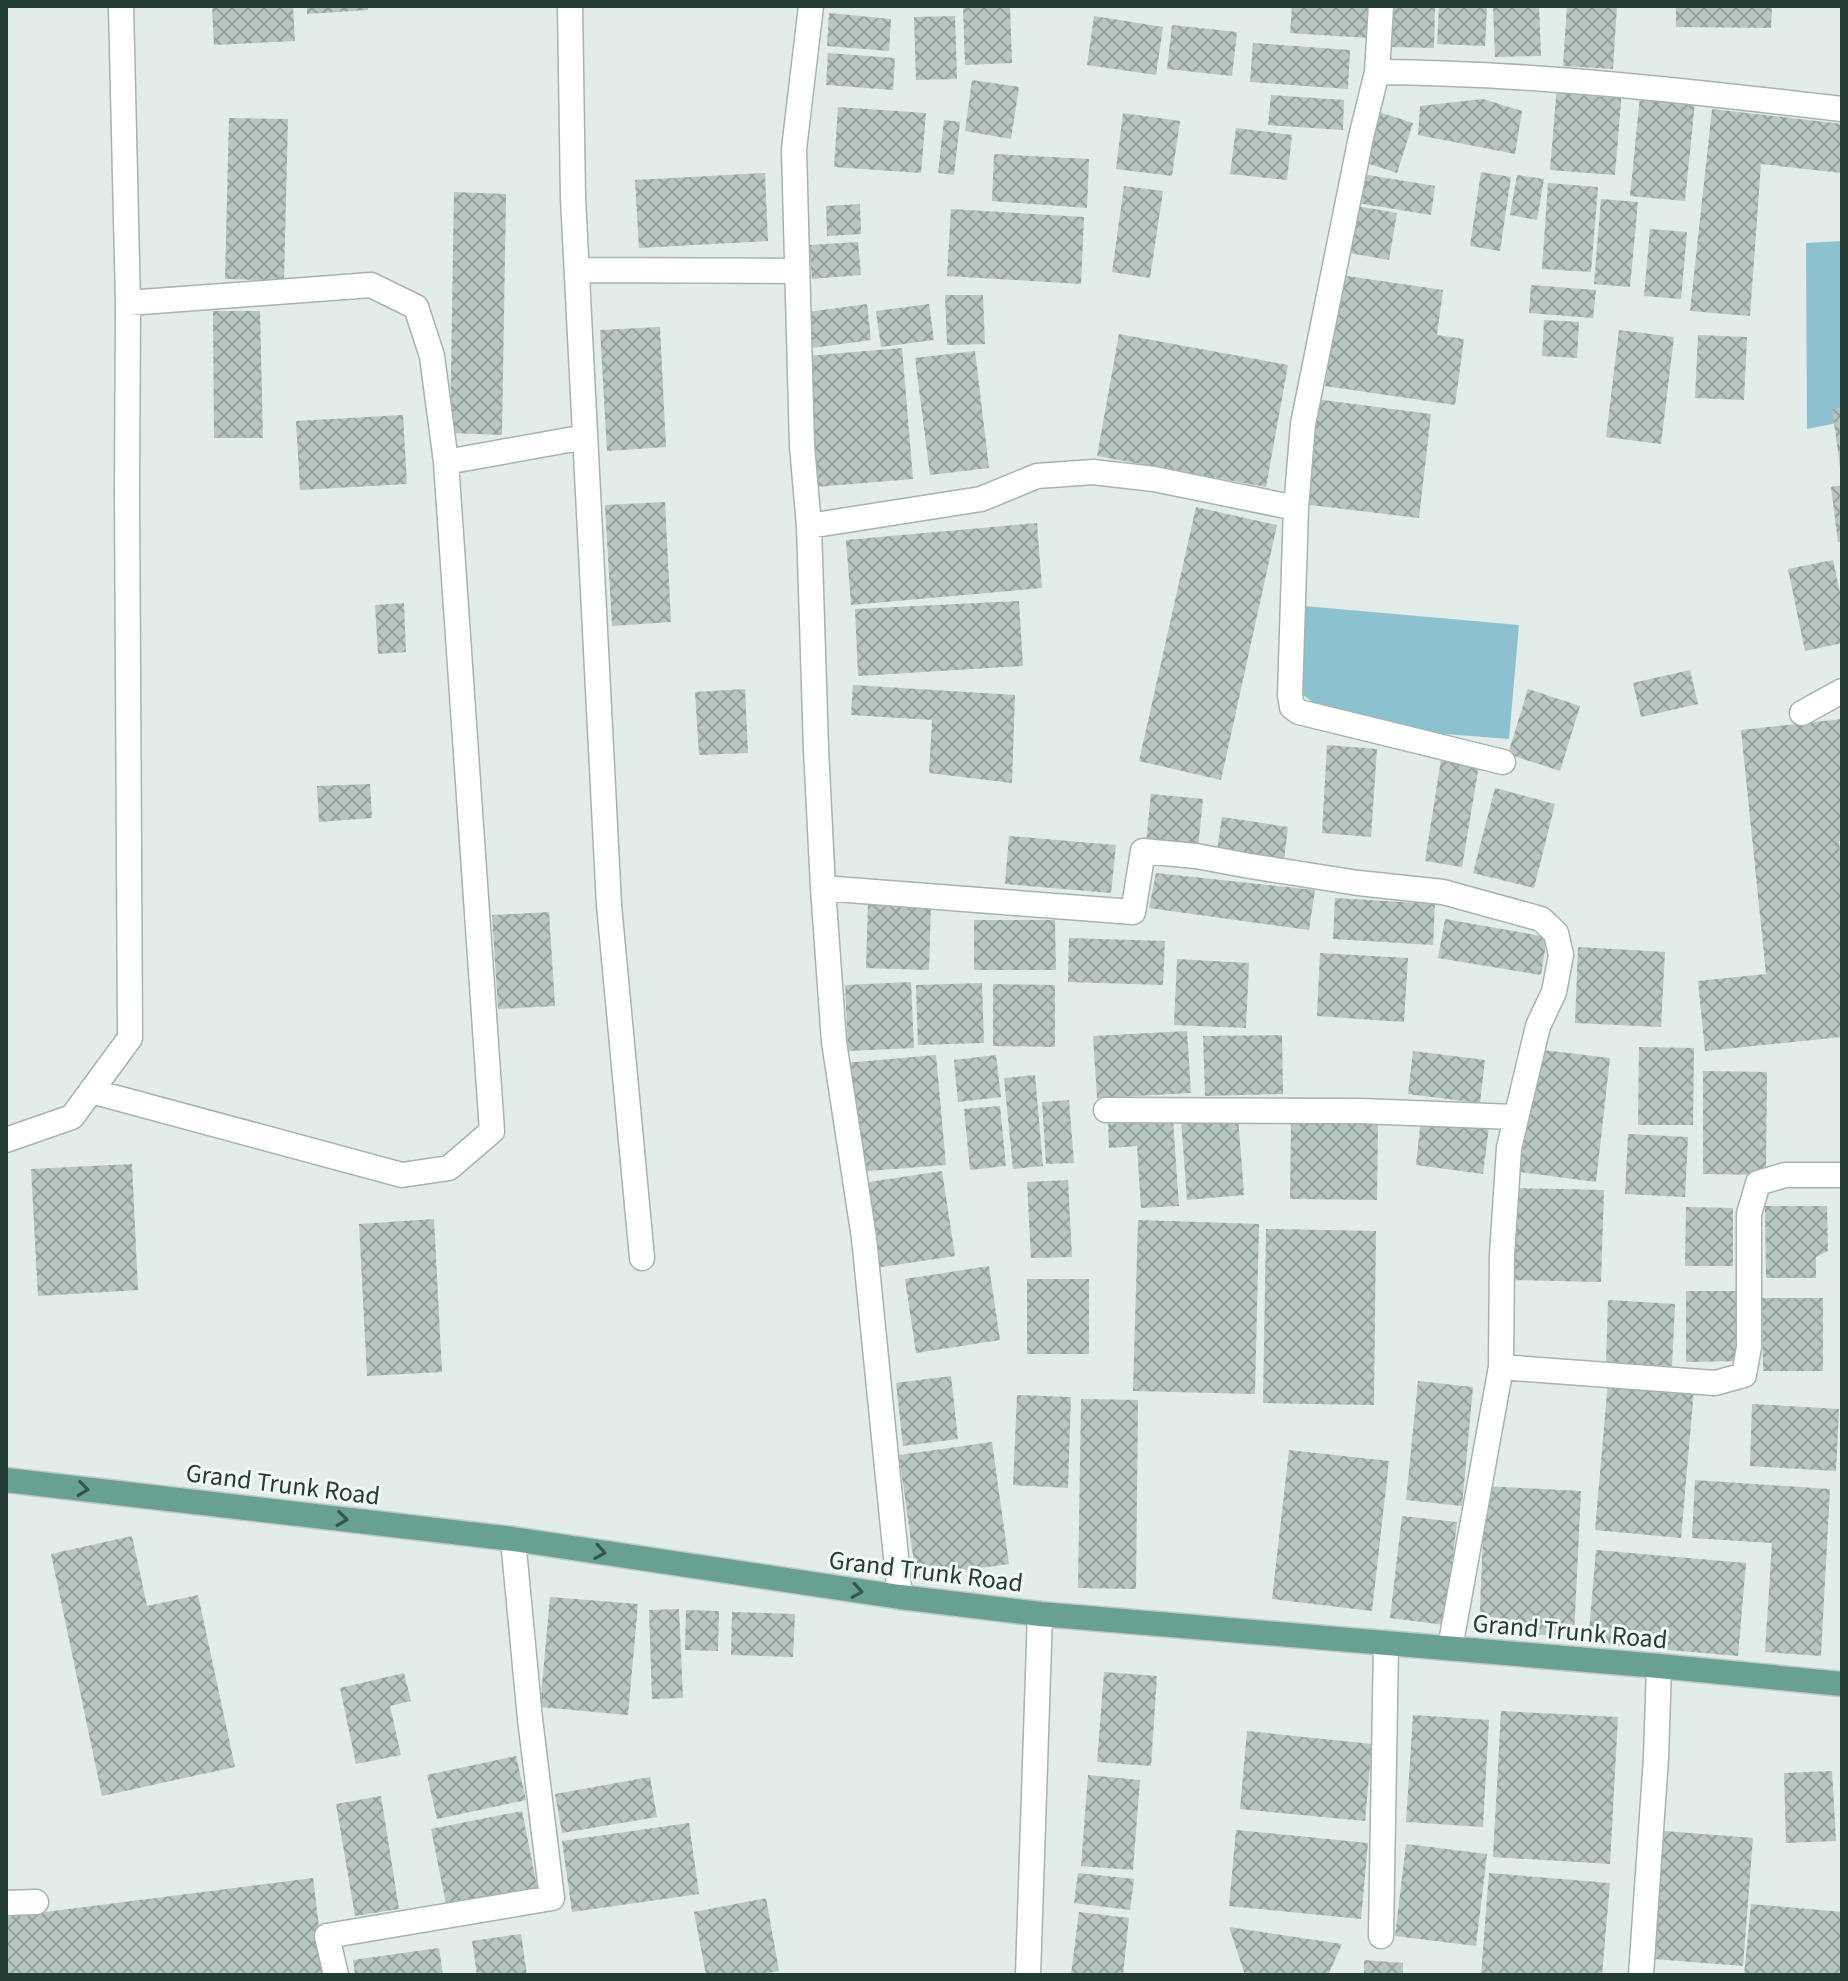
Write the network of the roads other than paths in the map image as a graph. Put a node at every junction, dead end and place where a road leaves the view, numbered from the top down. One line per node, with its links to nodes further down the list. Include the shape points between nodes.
1 (121, 6): 9 (street)
2 (570, 6): 7 (street)
3 (811, 6): 8 (street, via 794,149)
4 (1381, 6): 5 (street)
5 (1377, 72): 6 (street, via 1451,72 1690,91); 12 (street, via 1303,424)
6 (1842, 109)
7 (577, 270): 8 (street); 10 (street)
8 (797, 271): 13 (street)
9 (128, 303): 11 (street, via 371,285 416,307 432,356); 18 (street, via 130,1038)
10 (585, 437): 11 (street); 23 (street, via 609,905)
11 (446, 462): 18 (street, via 492,1131 449,1168 402,1175)
12 (1296, 508): 13 (street, via 1093,472 1037,476 981,499); 16 (street, via 1292,707)
13 (809, 526): 17 (street)
14 (1842, 691): 15 (street)
15 (1802, 713)
16 (1503, 762)
17 (823, 888): 20 (street, via 1133,912 1143,851 1443,892 1541,919 1556,933 1561,955); 27 (street, via 834,1042 864,1238)
18 (91, 1091): 21 (street, via 72,1117)
19 (1106, 1110): 20 (street)
20 (1515, 1117): 24 (street, via 1502,1255)
21 (6, 1140)
22 (1842, 1175): 24 (street, via 1785,1175 1758,1183 1749,1214 1749,1347 1744,1375 1715,1383)
23 (642, 1258)
24 (1501, 1367): 30 (street)
25 (6, 1480): 26 (main road, Grand Trunk Road, one-way to 26)
26 (513, 1539): 27 (main road, Grand Trunk Road, one-way to 27); 36 (street, via 552,1898 327,1936)
27 (900, 1597): 28 (main road, Grand Trunk Road)
28 (1040, 1614): 29 (main road, Grand Trunk Road); 37 (street)
29 (1386, 1643): 30 (main road, Grand Trunk Road); 35 (street)
30 (1450, 1648): 31 (main road, Grand Trunk Road)
31 (1659, 1666): 32 (main road, Grand Trunk Road); 38 (street)
32 (1842, 1684)
33 (36, 1902): 34 (street)
34 (6, 1903)
35 (1381, 1936)
36 (336, 1975)
37 (1028, 1975)
38 (1641, 1975)

